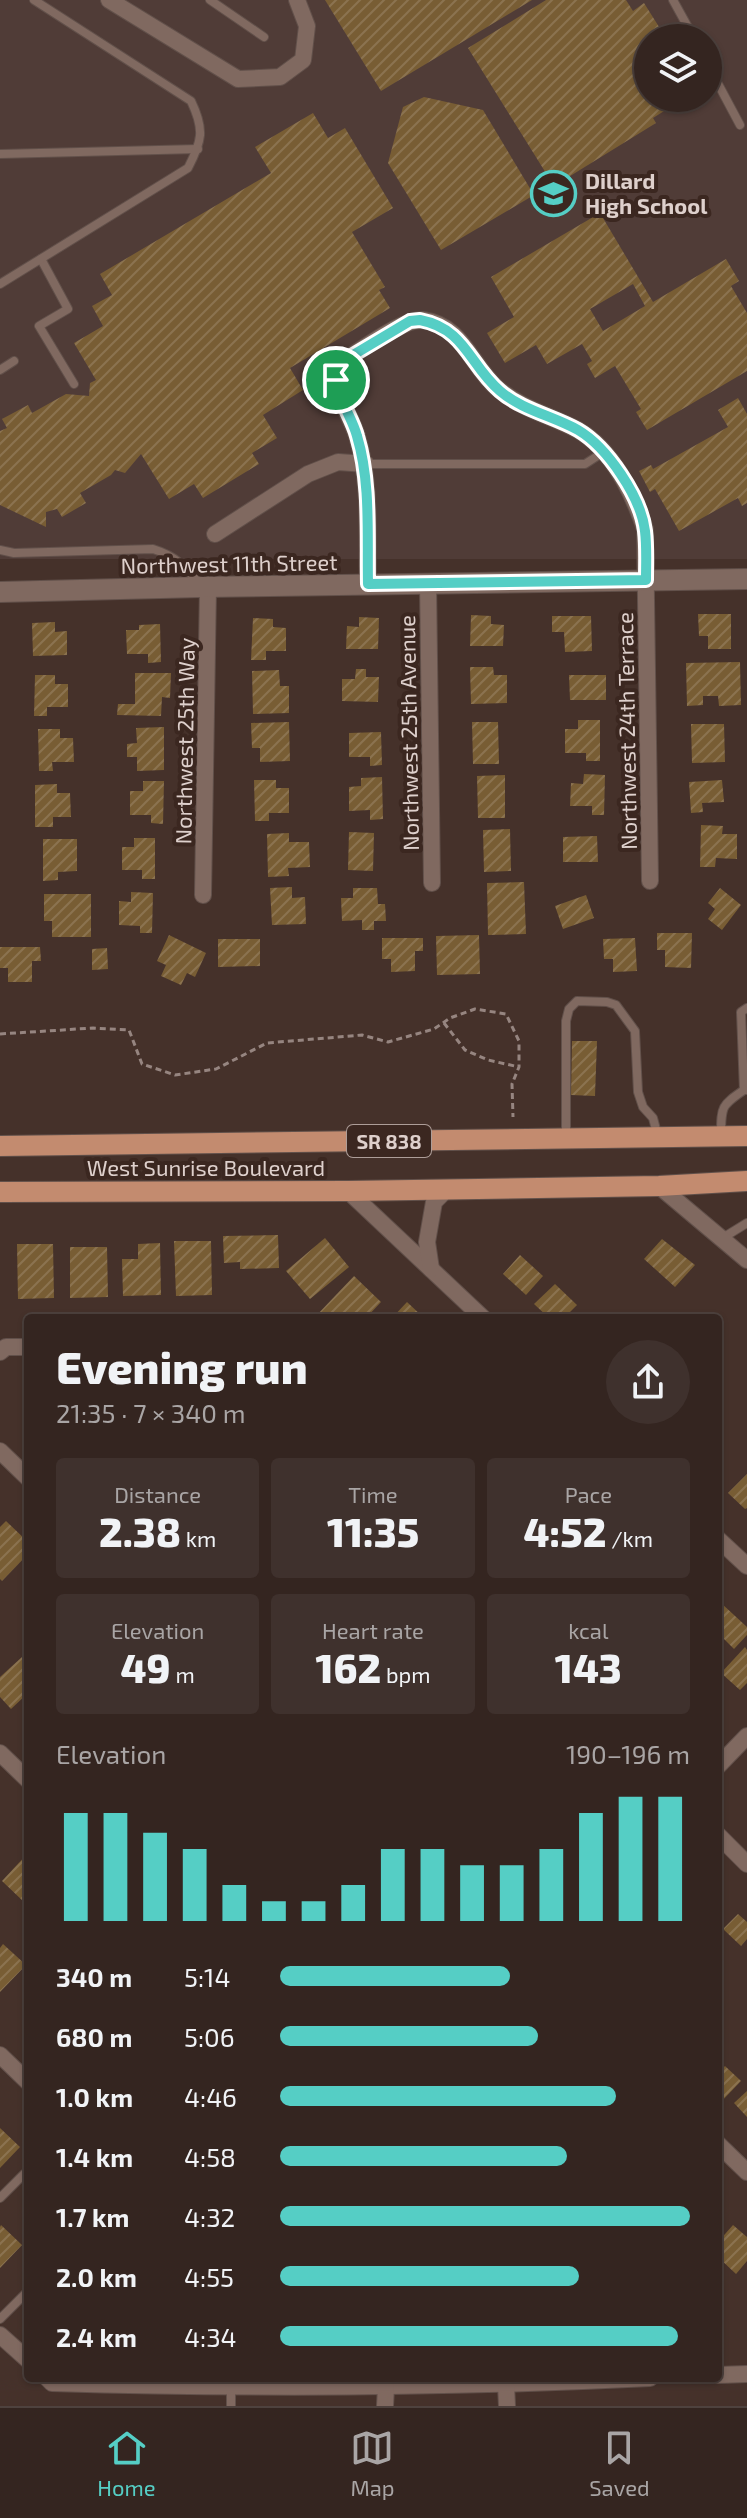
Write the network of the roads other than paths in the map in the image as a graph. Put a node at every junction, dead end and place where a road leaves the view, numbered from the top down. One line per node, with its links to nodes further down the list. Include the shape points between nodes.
1 (34, 0): 10 (lane, via 191,101 200,121)
2 (109, 0): 4 (street, via 238,79 280,77 303,60 307,26)
3 (210, 0): 7 (lane)
4 (297, 0)
5 (673, 0): 6 (lane)
6 (686, 24)
7 (264, 37)
8 (722, 91): 9 (lane)
9 (740, 125)
10 (198, 149): 11 (lane); 12 (lane, via 188,168)
11 (0, 154)
12 (41, 259): 13 (lane); 16 (lane, via 68,309 39,326)
13 (0, 284)
14 (14, 361): 15 (lane)
15 (0, 370)
16 (74, 384)
17 (602, 453): 18 (lane, via 585,464); 18 (street, Northwest 24th Terrace, via 579,431 506,396 457,337 420,320 410,321 338,368 338,392 352,416); 22 (street, Northwest 24th Terrace, via 632,492 645,529)
18 (366, 464): 19 (street, via 338,462 308,474); 24 (street)
19 (215, 534)
20 (0, 550): 25 (lane, via 153,549 178,560)
21 (747, 579): 22 (street, Northwest 11th Street)
22 (646, 580): 23 (street, Northwest 11th Street); 27 (street, Northwest 24th Terrace)
23 (428, 583): 24 (street, Northwest 11th Street); 28 (street, Northwest 25th Avenue)
24 (368, 584): 25 (street, Northwest 11th Street)
25 (205, 587): 26 (street, Northwest 11th Street); 29 (street, Northwest 25th Way)
26 (0, 592)
27 (650, 881)
28 (432, 883)
29 (203, 895)
30 (747, 1008): 31 (lane, via 741,1012)
31 (746, 1090): 33 (lane, via 724,1104)
32 (747, 1136): 33 (main road, West Sunrise Boulevard / SR 838)
33 (721, 1137): 35 (main road, West Sunrise Boulevard / SR 838)
34 (566, 1138): 35 (main road, West Sunrise Boulevard / SR 838); 35 (lane, via 566,1021 577,1001 616,1005 635,1031 638,1092); 36 (main road, West Sunrise Boulevard / SR 838)
35 (659, 1138)
36 (0, 1146)
37 (747, 1181): 38 (main road, West Sunrise Boulevard / SR 838)
38 (659, 1186): 39 (main road, West Sunrise Boulevard / SR 838); 43 (street)
39 (448, 1188): 40 (main road, West Sunrise Boulevard / SR 838); 45 (street, via 434,1202 427,1242)
40 (348, 1191): 41 (main road, West Sunrise Boulevard / SR 838); 45 (street)
41 (0, 1192)
42 (747, 1223): 43 (lane)
43 (721, 1239): 44 (street)
44 (747, 1260)
45 (431, 1269): 46 (street)
46 (479, 1314)
47 (24, 1347): 48 (street)
48 (0, 1352)
49 (0, 1451): 50 (street)
50 (24, 1474)
51 (722, 1543): 52 (street)
52 (747, 1566)
53 (747, 1736): 55 (street)
54 (0, 1753): 56 (street)
55 (722, 1762)
56 (24, 1776)
57 (722, 1839): 58 (street)
58 (747, 1864)
59 (0, 2055): 60 (street)
60 (24, 2078)
61 (722, 2148): 62 (street)
62 (747, 2172)
63 (24, 2177): 64 (lane)
64 (0, 2198)
65 (24, 2295): 66 (lane)
66 (0, 2319)
67 (0, 2335): 68 (street)
68 (24, 2356)
69 (747, 2374): 70 (street)
70 (722, 2375)
71 (51, 2382): 72 (street)
72 (135, 2382): 76 (street)
73 (566, 2382): 75 (street)
74 (338, 2383): 76 (street); 77 (street)
75 (506, 2385): 77 (street); 80 (street)
76 (231, 2387): 78 (lane)
77 (386, 2387): 79 (street)
78 (231, 2406)
79 (385, 2406)
80 (507, 2406)

